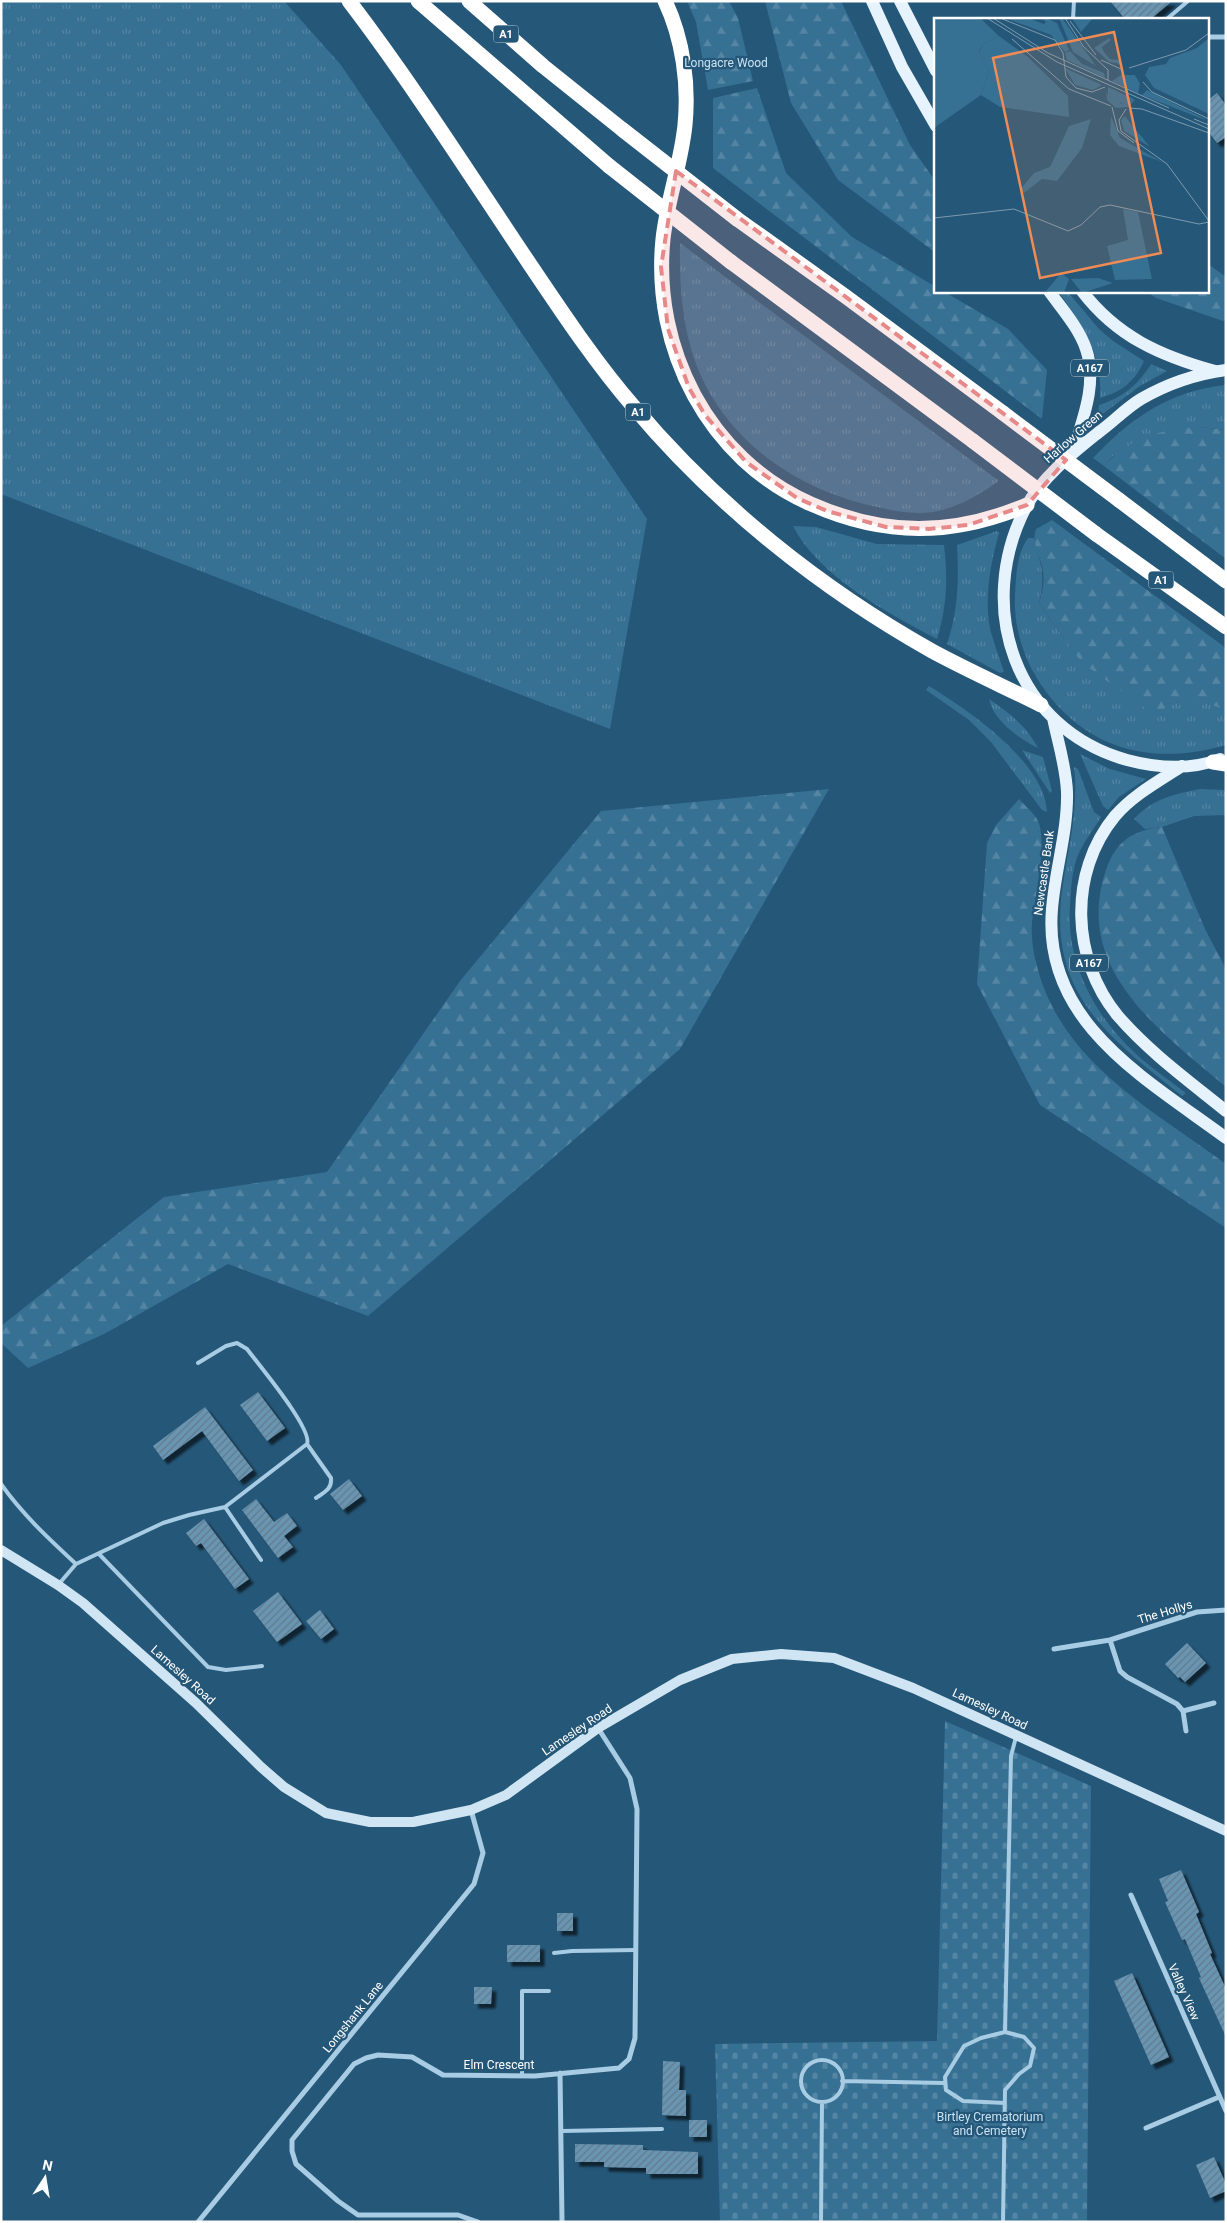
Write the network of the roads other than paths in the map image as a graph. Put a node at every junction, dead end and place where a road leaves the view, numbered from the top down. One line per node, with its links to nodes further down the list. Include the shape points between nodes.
1 (349, 1): 22 (highway, A1, via 388,52 594,358 674,452 721,498 826,584 933,651)
2 (418, 1): 21 (highway, A1, bridge, via 609,166 731,262)
3 (469, 1): 20 (highway, A1, bridge, via 543,66 737,219 846,296)
4 (665, 1): 19 (highway, via 678,38 686,97 685,127 663,236 662,299 676,360 705,415 724,440 770,482 797,498 859,522 908,528 949,528 989,520)
5 (872, 1): 14 (main road, via 902,67)
6 (900, 1): 13 (main road)
7 (1074, 1): 9 (lane)
8 (1188, 1): 10 (lane)
9 (1074, 18)
10 (1168, 18)
11 (1210, 37): 12 (street)
12 (1226, 37)
13 (934, 67)
14 (934, 123)
15 (1050, 292): 18 (main road, A167, via 1079,334 1089,359 1090,386)
16 (1083, 292): 17 (main road, A167, via 1111,322 1132,338 1171,358)
17 (1220, 371): 18 (main road, Harlow Green / A167, via 1176,382 1139,400)
18 (1072, 454): 19 (main road, Harlow Green / A167)
19 (1027, 505): 22 (main road, Harlow Green / A167, via 1005,568 1003,612 1013,654)
20 (1226, 581)
21 (1226, 627)
22 (1041, 705): 23 (main road, Harlow Green / A167)
23 (1052, 718): 25 (main road, Harlow Green / A167, via 1086,742 1121,758 1142,764); 27 (main road, Newcastle Bank / A167, via 1067,793 1051,934 1064,983 1101,1042 1143,1078)
24 (1222, 761): 25 (main road, Harlow Green / A167)
25 (1182, 766): 26 (main road, A167, via 1123,808 1091,854 1085,874 1082,929 1092,973 1117,1014 1140,1039)
26 (1226, 1111)
27 (1226, 1138)
28 (198, 1363): 29 (lane, via 226,1346 237,1343 247,1349 299,1418 308,1438)
29 (307, 1444): 31 (lane, via 331,1478 328,1490); 32 (lane)
30 (1, 1484): 36 (lane, via 48,1538)
31 (316, 1498)
32 (225, 1507): 34 (lane, via 163,1523); 35 (lane)
33 (1, 1550): 37 (street, Lamesley Road)
34 (98, 1554): 36 (lane); 41 (lane, via 208,1667 226,1670)
35 (261, 1560)
36 (76, 1564): 37 (lane)
37 (58, 1584): 47 (street, Lamesley Road, via 196,1702 284,1787 326,1813 370,1822 413,1822)
38 (1226, 1610): 39 (street, The Hollys, via 1196,1612)
39 (1110, 1640): 40 (street, The Hollys); 43 (street, via 1120,1671 1170,1698)
40 (1054, 1649)
41 (262, 1666)
42 (1214, 1703): 43 (street)
43 (1183, 1711): 45 (street)
44 (598, 1728): 46 (street, Lamesley Road, via 699,1672 732,1659 781,1654 834,1658 913,1688); 47 (street, Lamesley Road, via 506,1795); 50 (street, Elm Crescent, via 630,1778 637,1809)
45 (1186, 1731)
46 (1016, 1735): 48 (street, Lamesley Road); 53 (lane, via 1011,1756)
47 (471, 1810): 65 (street, Longshank Lane, via 483,1853 474,1884)
48 (1226, 1832)
49 (1131, 1895): 58 (street, Valley View)
50 (636, 1950): 51 (lane, via 572,1950); 54 (street, Elm Crescent, via 635,2038 630,2059 618,2068)
51 (554, 1954)
52 (549, 1991): 55 (lane, via 522,1991)
53 (1005, 2032): 57 (lane, via 964,2046 945,2077); 60 (lane, via 1024,2037 1034,2048 1030,2066 1005,2090)
54 (560, 2073): 55 (street, Elm Crescent); 64 (street)
55 (522, 2076): 66 (street, Elm Crescent, via 443,2075 412,2057 378,2055 366,2058 354,2064 292,2140 296,2164 358,2215 458,2215)
56 (842, 2080): 57 (lane); 59 (lane, via 836,2096); 59 (lane, via 831,2062 816,2060 804,2069 800,2083 803,2090 814,2101)
57 (946, 2083): 60 (lane, via 946,2090 963,2101)
58 (1219, 2097): 61 (street, Valley View); 62 (street)
59 (822, 2102): 68 (lane)
60 (1005, 2103): 69 (lane)
61 (1226, 2111)
62 (1146, 2128)
63 (662, 2129): 64 (lane)
64 (562, 2131): 67 (street)
65 (198, 2222)
66 (478, 2222)
67 (562, 2222)
68 (821, 2222)
69 (1003, 2222)

